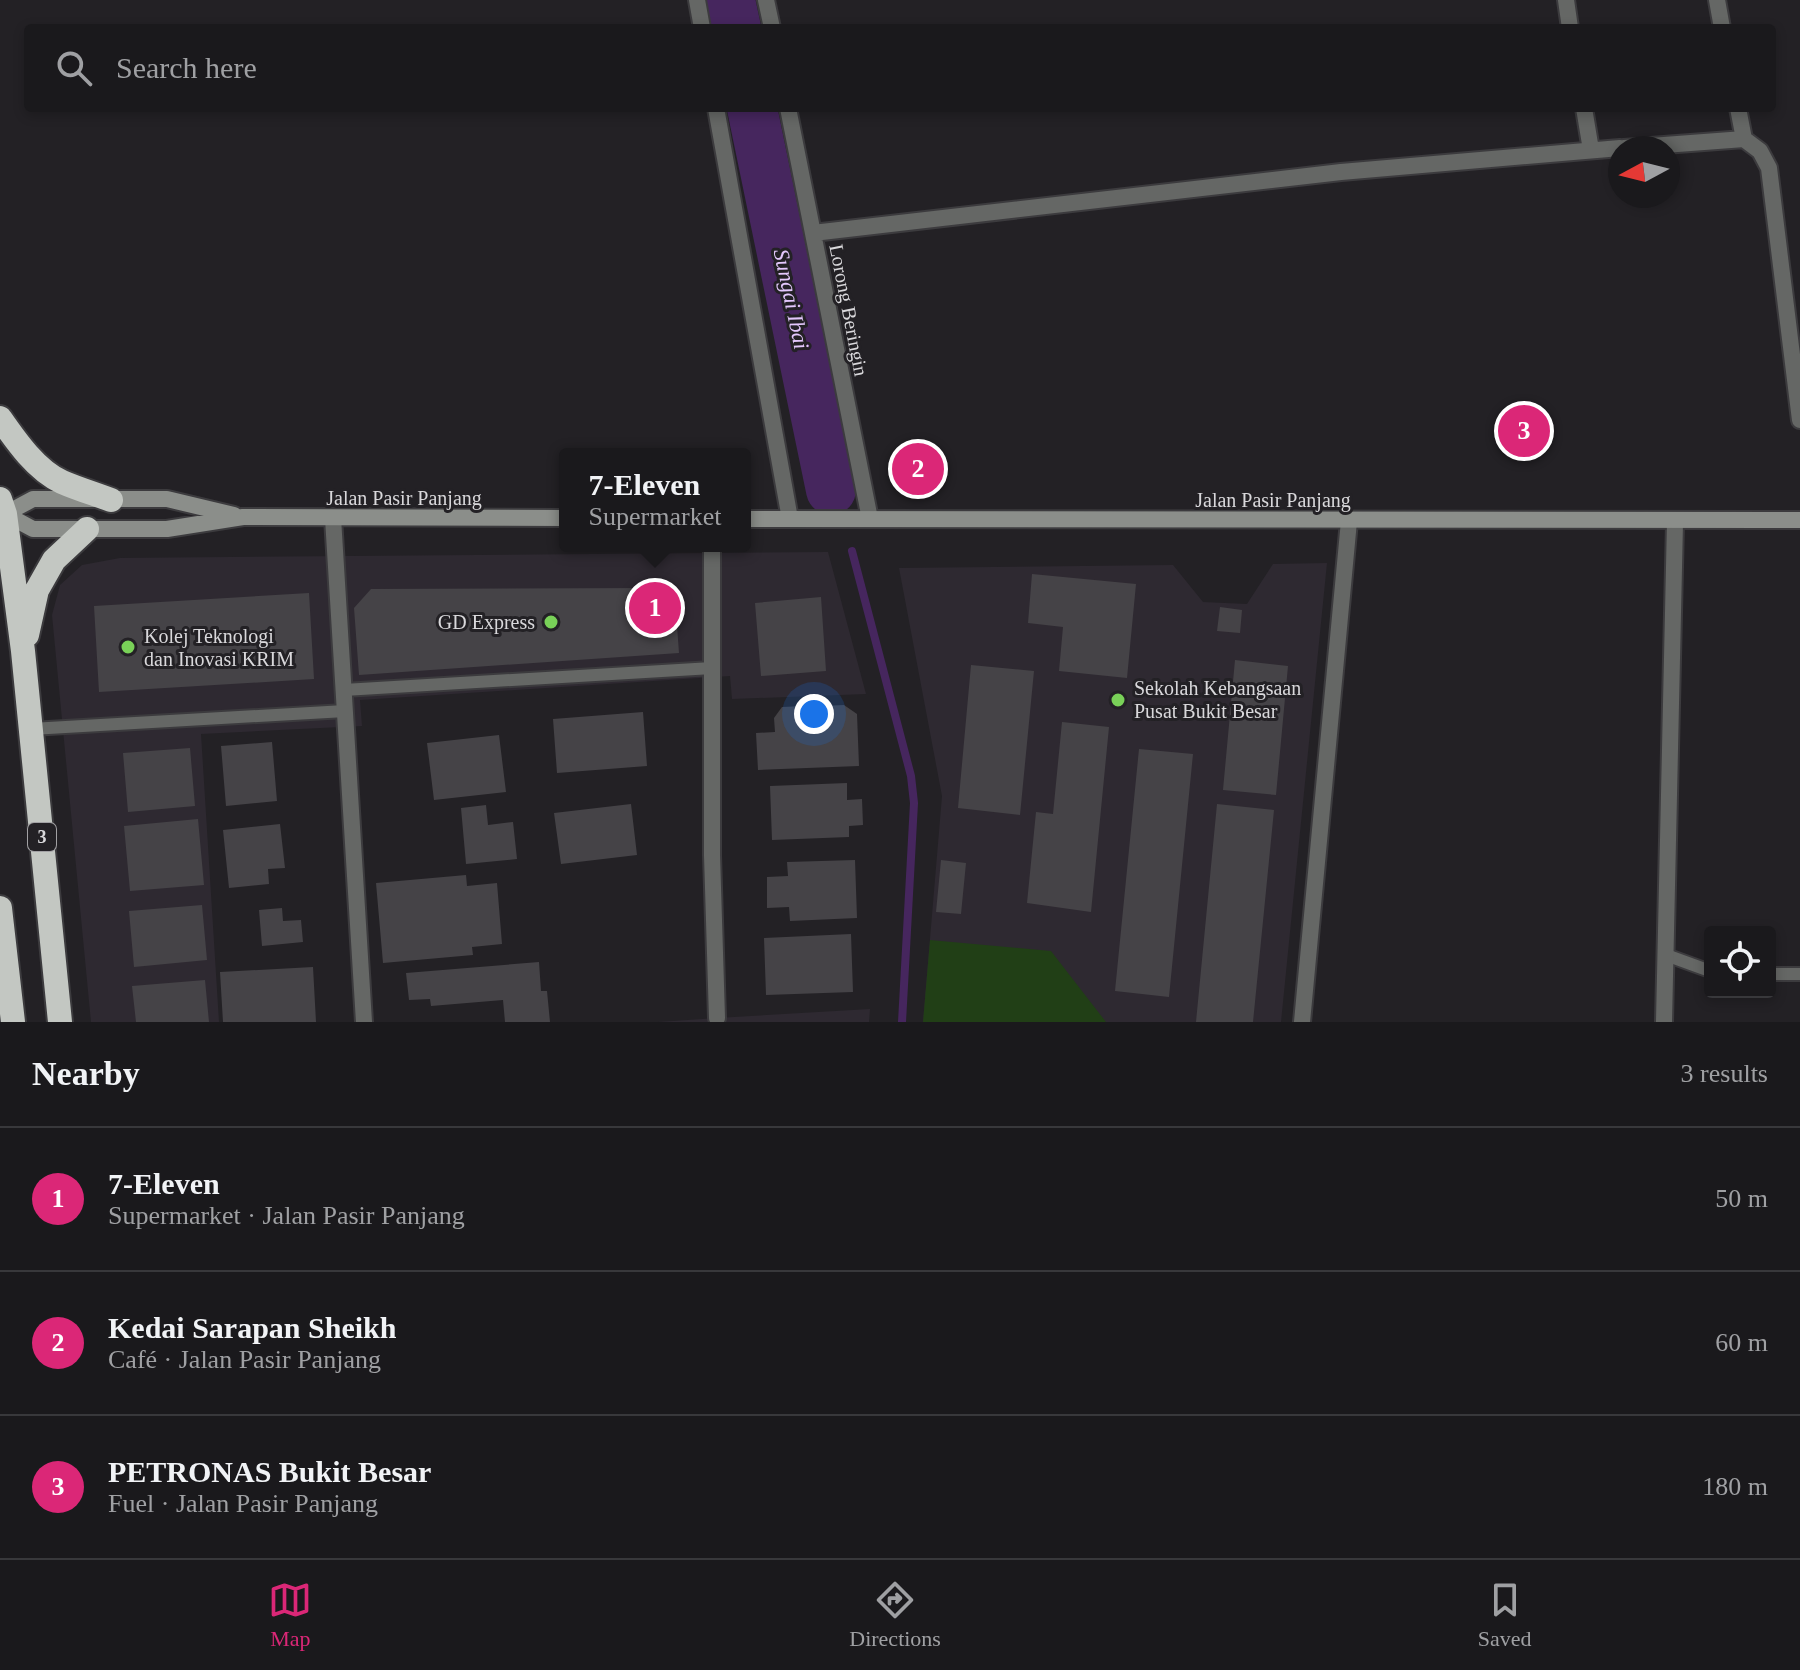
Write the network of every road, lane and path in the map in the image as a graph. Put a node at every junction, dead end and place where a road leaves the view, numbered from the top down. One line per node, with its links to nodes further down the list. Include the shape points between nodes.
1 (697, 0): 5 (street)
2 (766, 0): 6 (street)
3 (1566, 0): 7 (street)
4 (1717, 0): 8 (street)
5 (701, 24)
6 (771, 24)
7 (1569, 24)
8 (1721, 24)
9 (717, 112): 26 (street)
10 (789, 112): 17 (street, Lorong Beringin)
11 (1585, 112): 16 (street)
12 (1739, 112): 13 (street)
13 (1744, 139): 14 (street); 19 (street, via 1760,151 1769,168)
14 (1680, 144)
15 (1608, 149): 16 (street)
16 (1591, 150): 17 (street, via 1341,172)
17 (813, 233): 27 (street, Lorong Beringin)
18 (0, 418): 20 (highway, via 42,469)
19 (1800, 420)
20 (111, 500): 21 (main road, Jalan Pasir Panjang, via 33,499); 22 (main road, Jalan Pasir Panjang, via 167,499)
21 (1, 511): 31 (main road, Jalan Pasir Panjang, via 33,529); 33 (highway, 3)
22 (243, 517): 23 (main road, Jalan Pasir Panjang); 31 (main road, Jalan Pasir Panjang, via 167,529)
23 (333, 518): 24 (main road, Jalan Pasir Panjang); 35 (street)
24 (559, 518)
25 (751, 519): 26 (main road, Jalan Pasir Panjang)
26 (790, 519): 27 (main road, Jalan Pasir Panjang)
27 (870, 519): 29 (main road, Jalan Pasir Panjang)
28 (1800, 520): 30 (main road, Jalan Pasir Panjang)
29 (1349, 521): 30 (main road, Jalan Pasir Panjang); 47 (street)
30 (1675, 522): 39 (street)
31 (87, 529): 33 (highway, via 54,560 37,590)
32 (712, 552): 34 (street)
33 (23, 651): 37 (highway, 3)
34 (712, 668): 35 (lane); 43 (street)
35 (344, 690): 36 (street)
36 (345, 711): 37 (lane); 46 (street)
37 (31, 729): 45 (highway, 3)
38 (0, 908): 44 (highway)
39 (1666, 955): 40 (lane); 48 (street)
40 (1704, 969)
41 (1776, 974): 42 (lane)
42 (1800, 974)
43 (717, 1020)
44 (13, 1022)
45 (60, 1022)
46 (364, 1022)
47 (1302, 1022)
48 (1664, 1022)

